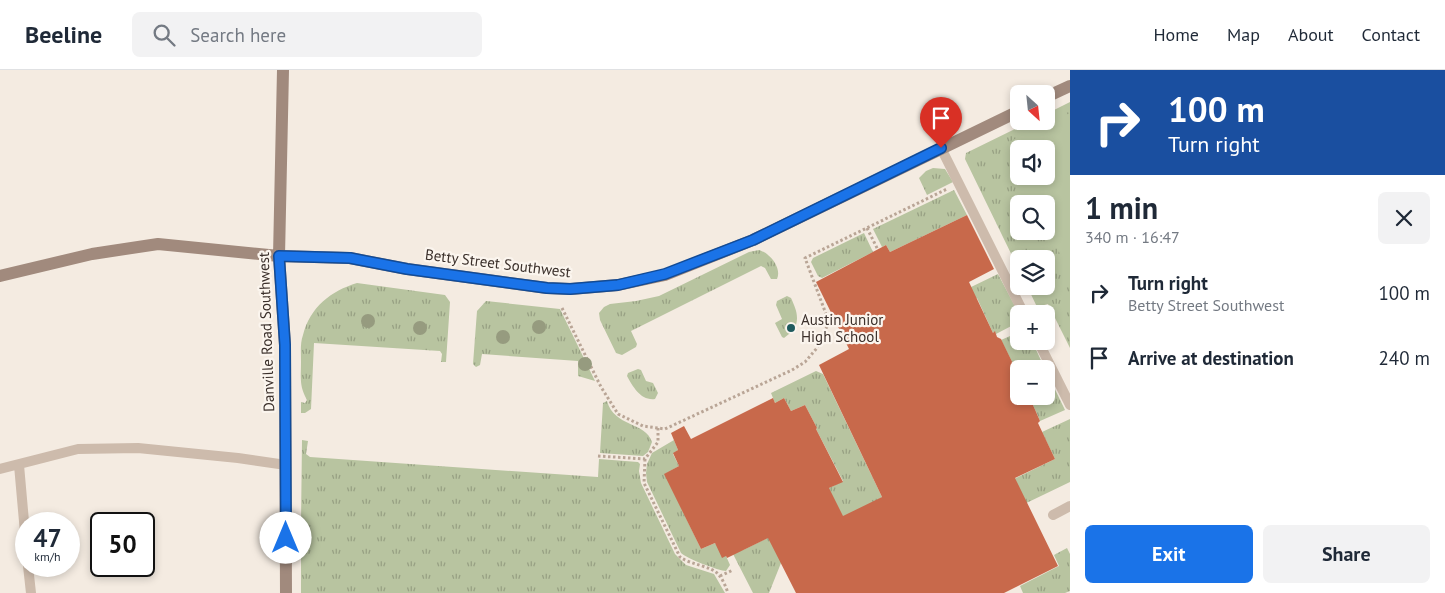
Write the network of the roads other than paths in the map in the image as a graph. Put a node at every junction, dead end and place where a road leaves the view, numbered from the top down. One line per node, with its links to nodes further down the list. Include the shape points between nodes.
1 (283, 70): 6 (street, Danville Road Southwest)
2 (1070, 86): 3 (street)
3 (1055, 93)
4 (1010, 115): 5 (street, Betty Street Southwest)
5 (941, 148): 6 (street, Betty Street Southwest, via 753,240 665,274 618,285 547,288 350,258); 8 (lane)
6 (279, 256): 7 (street, Betty Street Southwest, via 158,244 92,254); 12 (street, Danville Road Southwest, via 285,345)
7 (0, 276)
8 (1020, 305)
9 (1042, 350): 10 (lane)
10 (1070, 405)
11 (19, 465): 12 (lane, via 78,449 138,448); 13 (lane); 15 (lane)
12 (286, 465): 19 (street, Danville Road Southwest)
13 (0, 469)
14 (1070, 506): 16 (lane)
15 (23, 512)
16 (1053, 514)
17 (29, 577): 18 (lane)
18 (31, 593)
19 (286, 593)

